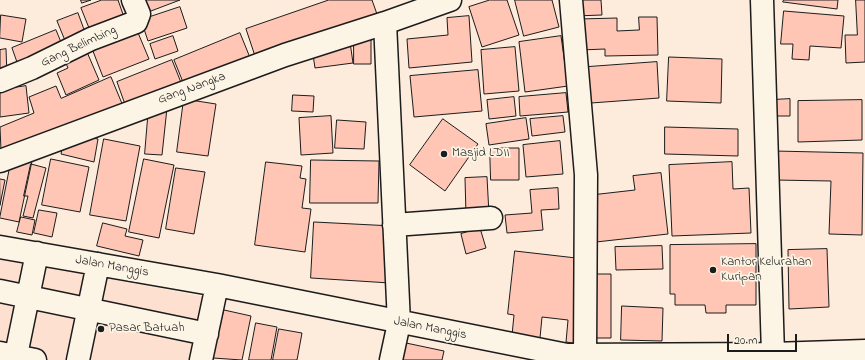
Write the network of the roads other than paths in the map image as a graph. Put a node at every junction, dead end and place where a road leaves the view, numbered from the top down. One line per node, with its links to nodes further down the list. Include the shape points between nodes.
1 (133, 0): 6 (street, Gang Belimbing, via 139,14 136,22 91,39)
2 (450, 0): 5 (street, Gang Nangka)
3 (571, 0): 21 (street, via 586,175)
4 (762, 0): 20 (street)
5 (385, 23): 7 (street, Gang Nangka, via 285,55); 9 (street)
6 (0, 81)
7 (0, 161)
8 (491, 218): 9 (street)
9 (394, 226): 17 (street)
10 (0, 247): 11 (street, Jalan Manggis)
11 (37, 254): 12 (street, Jalan Manggis); 15 (street)
12 (98, 264): 13 (street, Jalan Manggis); 16 (street)
13 (217, 285): 17 (street, Jalan Manggis); 18 (street)
14 (0, 291): 15 (street)
15 (28, 297): 16 (street); 22 (street)
16 (89, 310): 18 (street); 23 (street)
17 (399, 323): 21 (street, Jalan Manggis, via 546,352); 25 (street)
18 (207, 334): 24 (street)
19 (865, 351): 20 (street, Jalan Manggis)
20 (772, 354): 21 (street, Jalan Manggis)
21 (585, 356)
22 (17, 357)
23 (78, 360)
24 (202, 360)
25 (391, 360)

